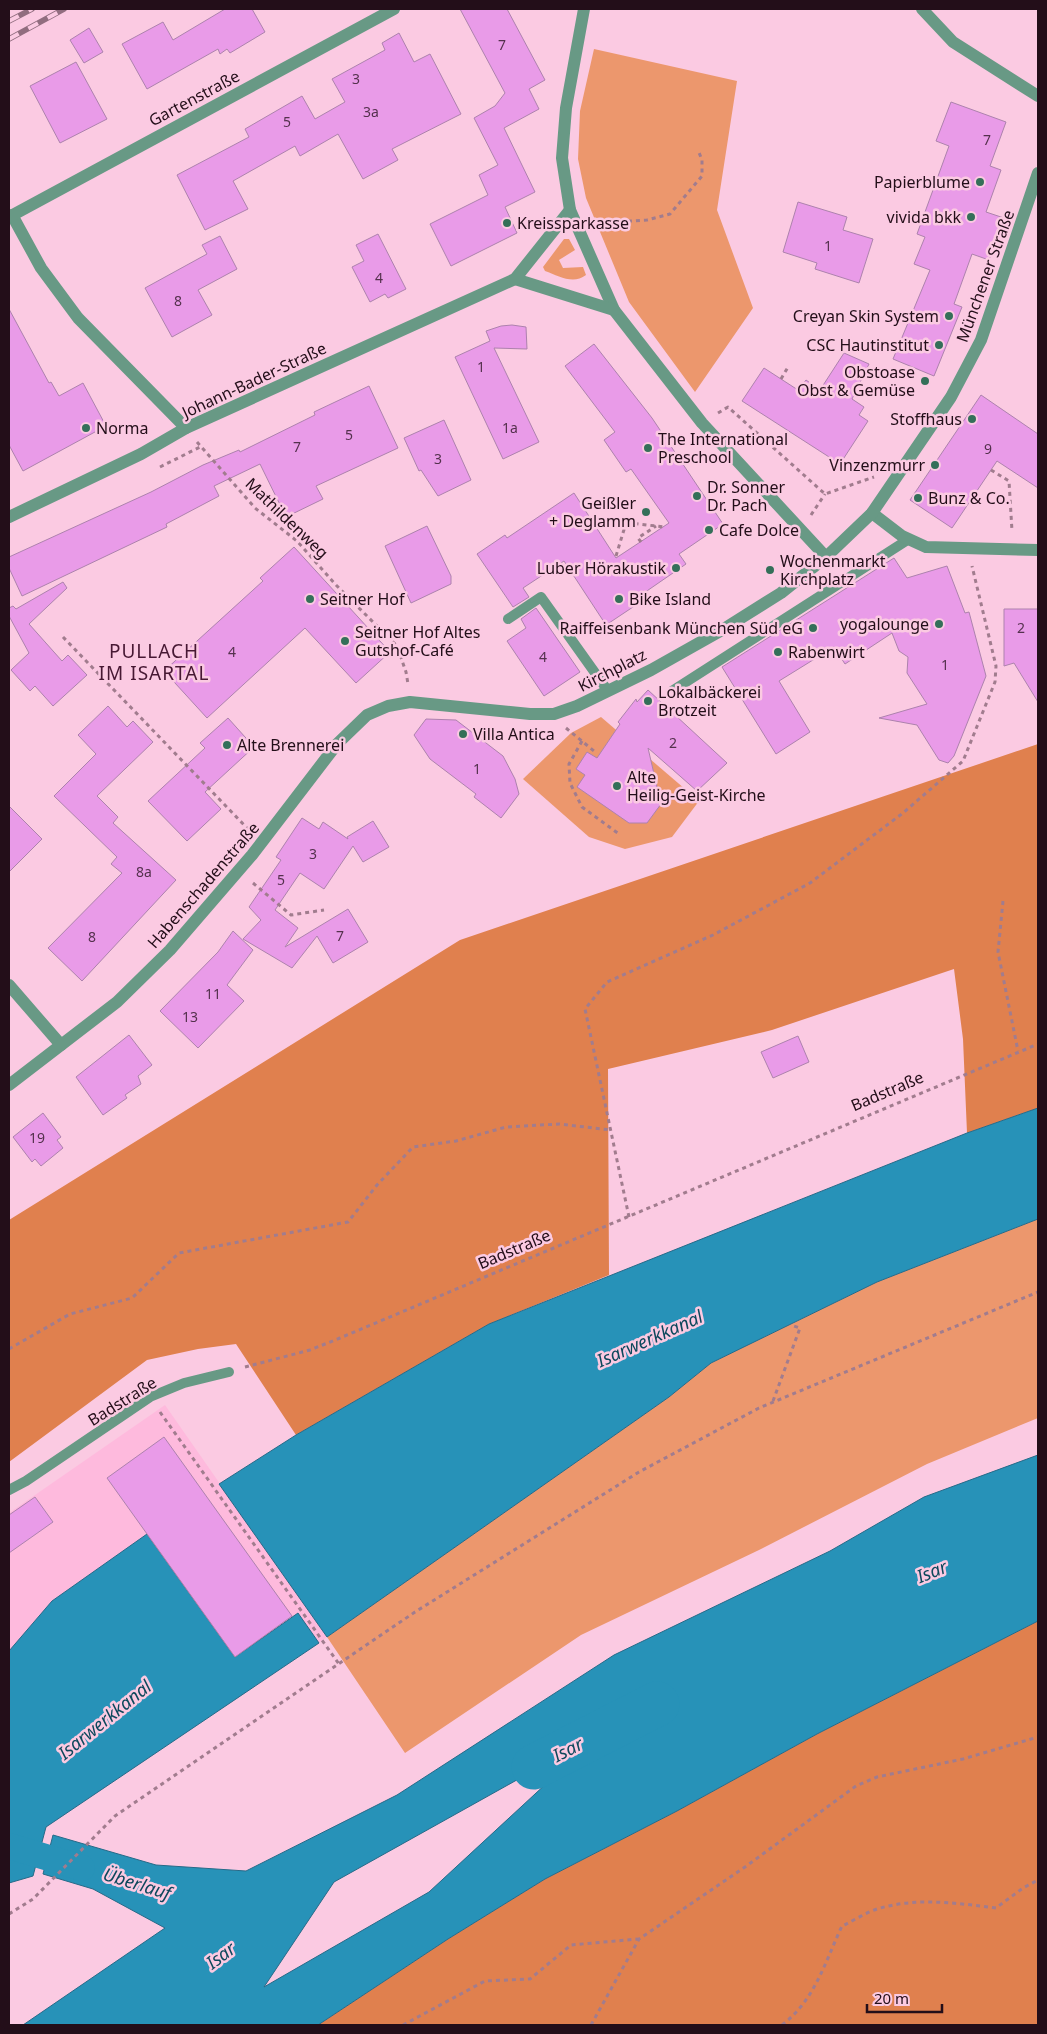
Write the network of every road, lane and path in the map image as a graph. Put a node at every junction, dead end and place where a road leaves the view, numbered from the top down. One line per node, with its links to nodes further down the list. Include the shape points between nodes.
1 (394, 9): 8 (street, Gartenstraße)
2 (584, 9): 7 (street, via 566,108 562,158)
3 (922, 9): 4 (street, via 953,42)
4 (1038, 96)
5 (698, 150): 9 (path, via 702,176 670,214 647,220 611,220)
6 (1038, 173): 17 (street, Münchener Straße, via 981,340 951,397)
7 (570, 210): 9 (street); 10 (street, Johann-Bader-Straße)
8 (10, 216): 15 (street, via 41,268 78,318)
9 (578, 226): 11 (street)
10 (515, 279): 11 (street); 15 (street, Johann-Bader-Straße)
11 (614, 310): 14 (street)
12 (788, 367): 13 (path)
13 (781, 379)
14 (702, 423): 17 (path, via 728,407 825,494 884,473); 30 (street)
15 (186, 428): 19 (street, Johann-Bader-Straße, via 141,454); 35 (path, Mathildenweg, via 255,508 297,541 397,646 406,672)
16 (991, 470): 27 (path, via 1009,482)
17 (894, 480): 18 (street, Münchener Straße)
18 (872, 513): 24 (street); 30 (street, Kirchplatz)
19 (9, 517)
20 (626, 523): 21 (path, via 605,520); 22 (path); 29 (path)
21 (596, 526)
22 (657, 526): 23 (path); 25 (path, via 638,538)
23 (664, 527)
24 (909, 539): 26 (street, via 926,547); 34 (lane)
25 (641, 542)
26 (968, 548): 27 (street); 49 (path, via 996,666 995,682 963,761 903,813 810,883 713,935 607,982 585,1008)
27 (1013, 549): 28 (street)
28 (1038, 550)
29 (616, 556)
30 (826, 557): 33 (street, Kirchplatz, via 781,593 722,630)
31 (508, 619): 33 (lane, via 541,597)
32 (63, 637): 40 (path)
33 (608, 691): 36 (street, Kirchplatz)
34 (672, 691)
35 (410, 702): 36 (street, Kirchplatz); 40 (street, Habenschadenstraße, via 388,706 367,715 337,744)
36 (554, 714): 37 (path, via 570,733)
37 (582, 741): 38 (path, via 594,751); 39 (path, via 569,764 570,783 582,807)
38 (592, 754)
39 (619, 834)
40 (262, 843): 41 (street, Habenschadenstraße)
41 (239, 871): 43 (path, via 291,915); 46 (street, Habenschadenstraße, via 170,950 117,1002)
42 (1002, 901): 47 (path, via 998,952)
43 (324, 910)
44 (9, 985): 46 (street)
45 (1038, 1044): 47 (path, Badstraße)
46 (61, 1046): 48 (street, Habenschadenstraße)
47 (1018, 1051): 50 (path, Badstraße)
48 (9, 1085)
49 (611, 1130): 50 (path); 53 (path, via 559,1124 506,1127 456,1141 413,1147 348,1222 179,1253 132,1298 70,1314)
50 (629, 1217): 54 (path, Badstraße, via 310,1350)
51 (1038, 1292): 55 (path)
52 (791, 1325): 55 (path, via 800,1328)
53 (9, 1349)
54 (229, 1372): 57 (lane, Badstraße, via 184,1383 150,1398)
55 (773, 1402): 58 (path, via 639,1472 415,1612)
56 (158, 1410): 58 (path)
57 (9, 1490)
58 (339, 1664): 61 (path, via 116,1816 33,1899)
59 (1038, 1737): 62 (path, via 963,1759 883,1775 856,1786 745,1867)
60 (1038, 1880): 65 (path, via 996,1908 954,1903 901,1903 875,1910 842,1926 819,1980 808,1998)
61 (9, 1914)
62 (638, 1939): 63 (path, via 571,1945 530,1979 485,1981); 64 (path)
63 (403, 2025)
64 (591, 2025)
65 (782, 2025)

